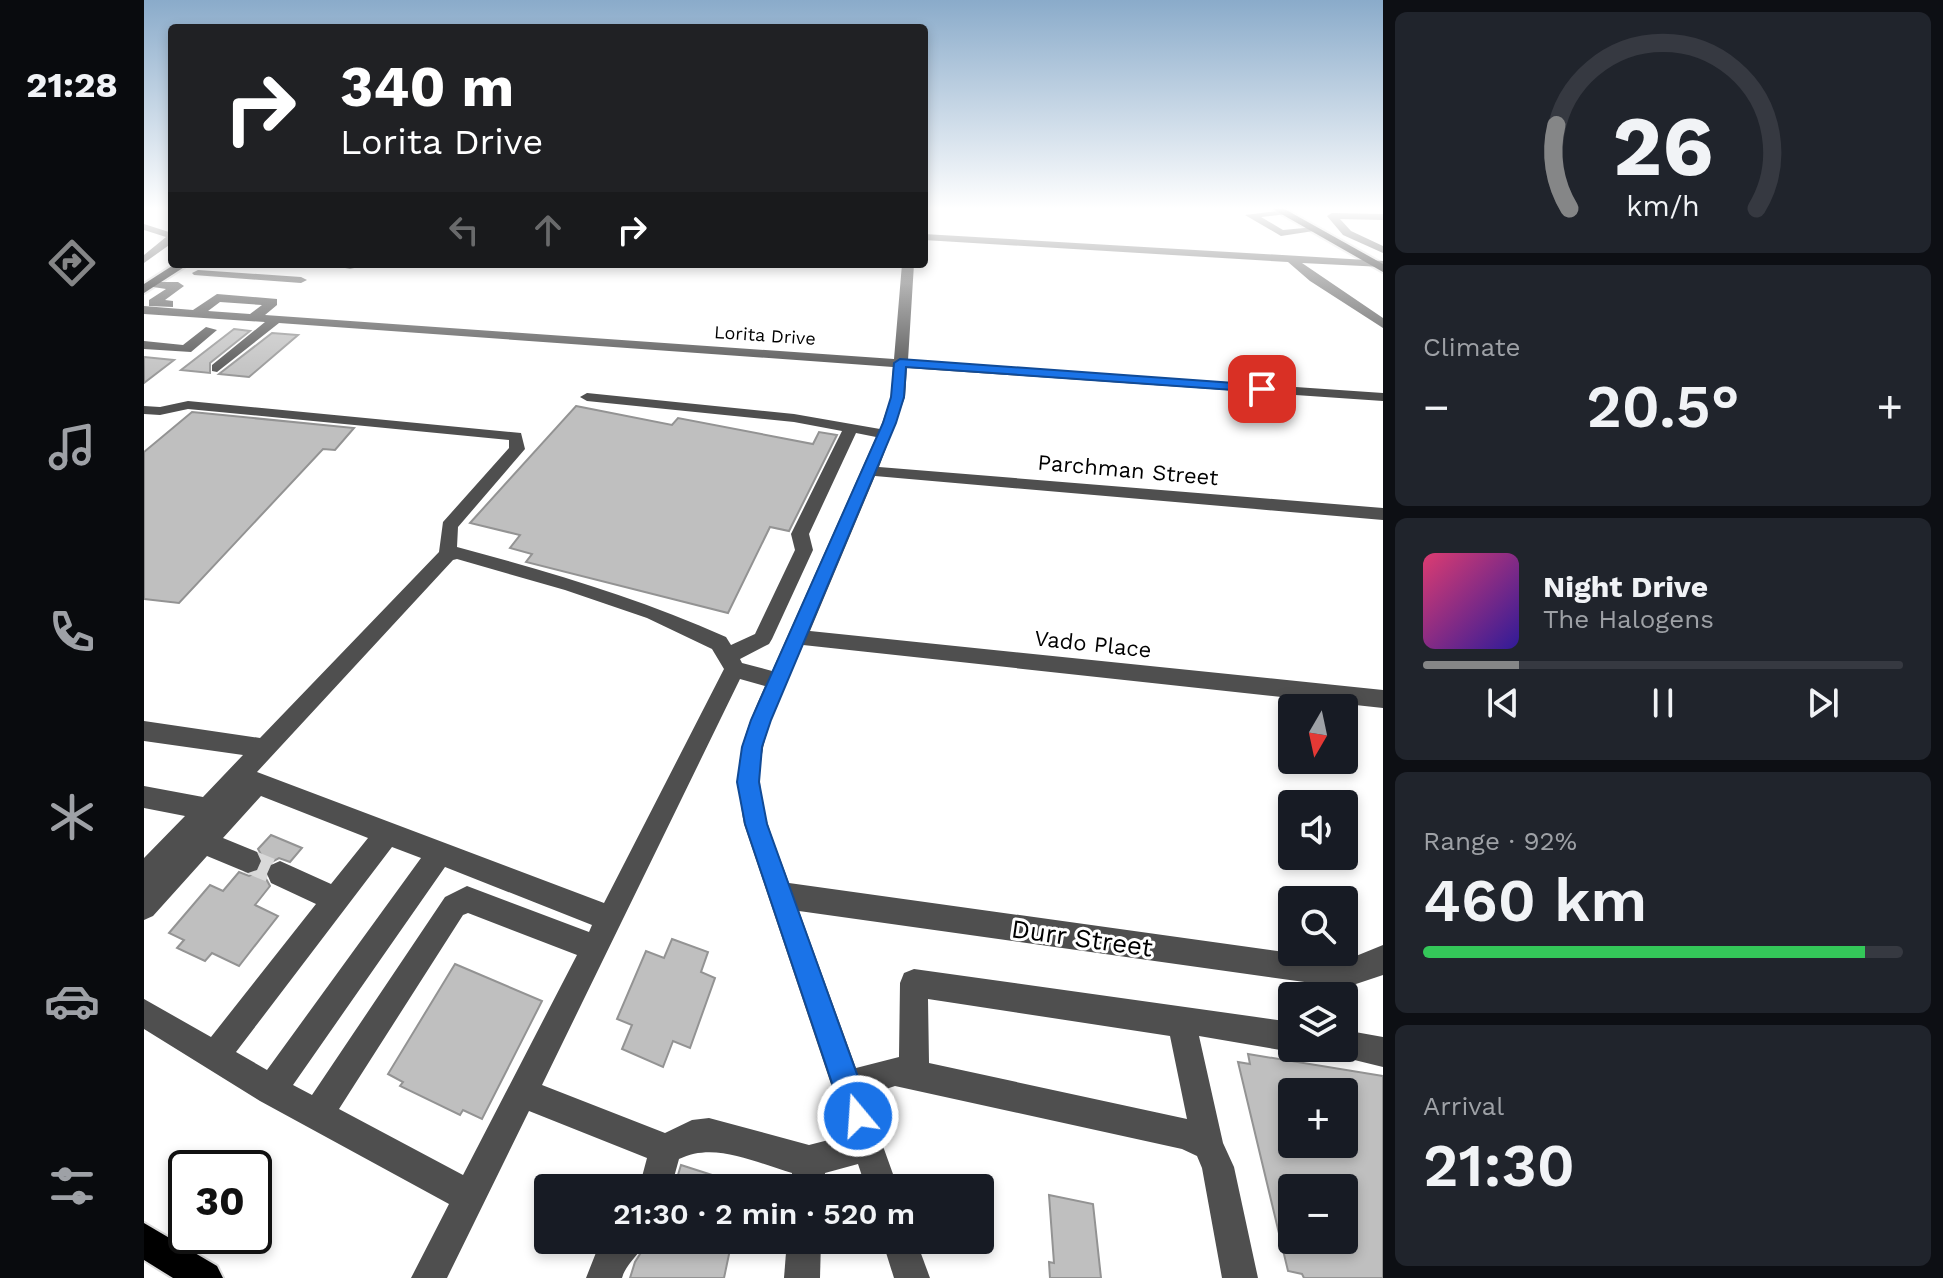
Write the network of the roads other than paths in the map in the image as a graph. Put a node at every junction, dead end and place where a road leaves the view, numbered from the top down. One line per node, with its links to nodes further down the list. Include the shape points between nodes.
1 (1300, 267): 13 (street)
2 (177, 268): 6 (main road)
3 (205, 268): 5 (street)
4 (908, 268): 16 (street)
5 (198, 273): 7 (street); 8 (street, via 301,280)
6 (148, 286): 7 (street)
7 (178, 286): 10 (street, via 153,303)
8 (273, 302): 10 (street, via 217,298); 11 (street)
9 (144, 310): 10 (street, Lorita Drive)
10 (201, 310): 11 (street, Lorita Drive)
11 (254, 317): 12 (street, Lorita Drive)
12 (277, 319): 16 (street, Lorita Drive); 17 (street)
13 (1383, 324)
14 (211, 330): 15 (street, via 186,349)
15 (144, 345)
16 (900, 363): 19 (street, Lorita Drive); 22 (street, via 898,397)
17 (217, 368)
18 (587, 397): 21 (street)
19 (1383, 397)
20 (146, 412): 25 (street, via 188,405 516,436 517,449 449,526)
21 (851, 428): 22 (street); 27 (street, via 805,522 800,534 804,550 762,639)
22 (885, 434): 23 (street)
23 (869, 471): 24 (street, Parchman Street); 26 (street)
24 (1383, 514)
25 (448, 554): 27 (street, via 613,598 719,643); 31 (street)
26 (797, 637): 28 (street); 29 (street, Vado Place)
27 (731, 662): 28 (street); 44 (street)
28 (777, 681): 41 (street, via 752,747 748,782)
29 (1383, 699)
30 (144, 731): 31 (street)
31 (262, 748): 32 (street)
32 (248, 780): 34 (street); 35 (street); 36 (street)
33 (144, 797): 34 (street)
34 (208, 809): 39 (street)
35 (387, 833): 37 (street); 42 (street)
36 (204, 842): 38 (street); 43 (street)
37 (440, 853): 44 (street); 55 (street)
38 (248, 861)
39 (148, 867)
40 (280, 874): 42 (street)
41 (779, 895): 46 (street, Durr Street, via 1306,969 1350,971); 54 (street)
42 (336, 900): 52 (street)
43 (144, 907)
44 (608, 918): 45 (street)
45 (594, 948): 56 (street); 57 (street, via 467,899 454,906)
46 (1383, 959)
47 (144, 1013): 52 (street)
48 (1181, 1023): 49 (street); 53 (street, via 914,983); 58 (street)
49 (1278, 1035)
50 (1358, 1048): 51 (street)
51 (1383, 1052)
52 (215, 1056): 55 (street)
53 (916, 1076): 54 (street, via 895,1071); 58 (street, via 1185,1134)
54 (848, 1086): 59 (street)
55 (271, 1090): 57 (street)
56 (521, 1092): 60 (street); 64 (street)
57 (317, 1115): 64 (street)
58 (1208, 1145): 74 (street, via 1218,1167)
59 (867, 1146): 62 (street); 63 (street)
60 (656, 1172): 61 (street, via 692,1136 709,1134)
61 (806, 1174)
62 (810, 1174)
63 (877, 1174)
64 (468, 1196): 70 (street)
65 (148, 1251): 69 (main road)
66 (614, 1254): 71 (street)
67 (803, 1254): 72 (street)
68 (904, 1254): 73 (street)
69 (205, 1278)
70 (429, 1278)
71 (604, 1278)
72 (802, 1278)
73 (912, 1278)
74 (1240, 1278)

